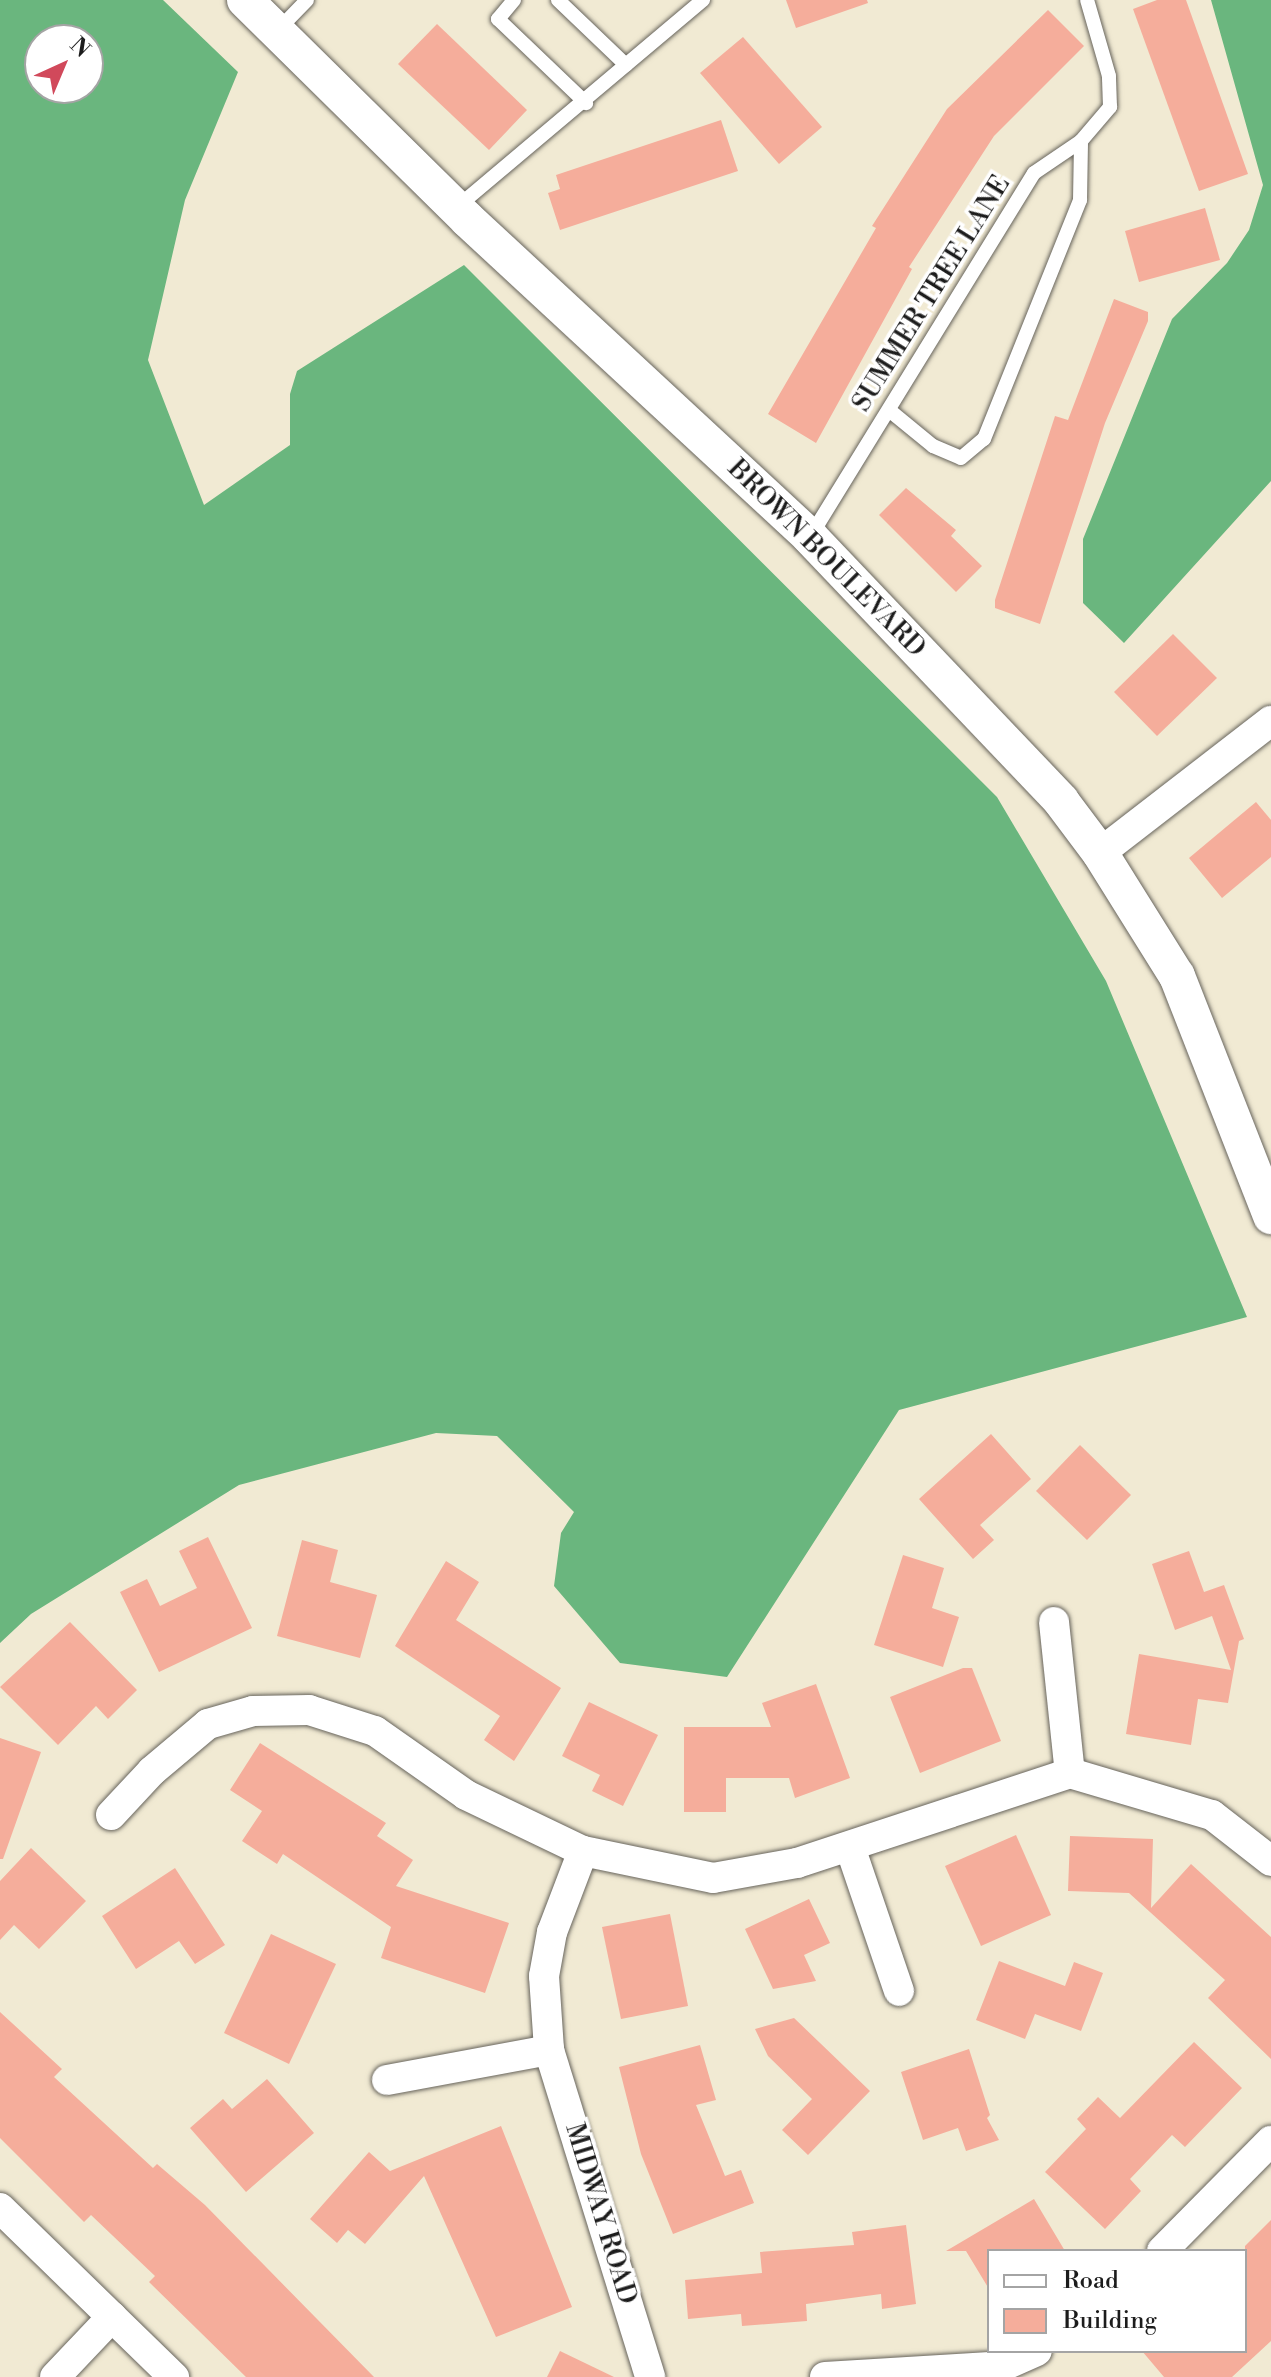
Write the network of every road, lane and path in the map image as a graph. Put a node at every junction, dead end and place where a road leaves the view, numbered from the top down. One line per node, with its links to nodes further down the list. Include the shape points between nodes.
1 (245, 0): 7 (street, BROWN BOULEVARD)
2 (307, 0): 7 (lane)
3 (514, 0): 9 (lane, via 498,19)
4 (558, 0): 8 (lane)
5 (703, 0): 8 (lane)
6 (1087, 0): 10 (lane, SUMMER TREE LANE, via 1109,76 1110,107)
7 (276, 32): 11 (street, BROWN BOULEVARD)
8 (626, 65): 9 (lane)
9 (586, 103): 11 (lane)
10 (1081, 141): 12 (lane, SUMMER TREE LANE, via 1034,173); 12 (lane, via 1080,200 984,439 961,458 933,446)
11 (456, 209): 13 (street, BROWN BOULEVARD)
12 (889, 410): 13 (lane, SUMMER TREE LANE)
13 (810, 537): 15 (street, BROWN BOULEVARD, via 1016,751)
14 (1271, 721): 15 (street)
15 (1100, 853): 16 (street, BROWN BOULEVARD, via 1177,976)
16 (1271, 1216)
17 (1054, 1622): 18 (street)
18 (1070, 1773): 20 (street); 22 (street, via 1212,1815)
19 (111, 1815): 21 (street, via 152,1771 208,1724 253,1711 309,1710 375,1731 466,1795)
20 (850, 1847): 21 (street, via 713,1878); 23 (street)
21 (583, 1851): 24 (street, MIDWAY ROAD, via 552,1932 544,1976)
22 (1271, 1861)
23 (899, 1991)
24 (549, 2050): 25 (street); 33 (street, MIDWAY ROAD)
25 (387, 2080)
26 (1271, 2141): 28 (street)
27 (0, 2208): 29 (street)
28 (1164, 2249)
29 (112, 2317): 31 (street); 32 (street)
30 (1032, 2353): 34 (street, via 1003,2366)
31 (55, 2377)
32 (174, 2377)
33 (650, 2377)
34 (833, 2377)

